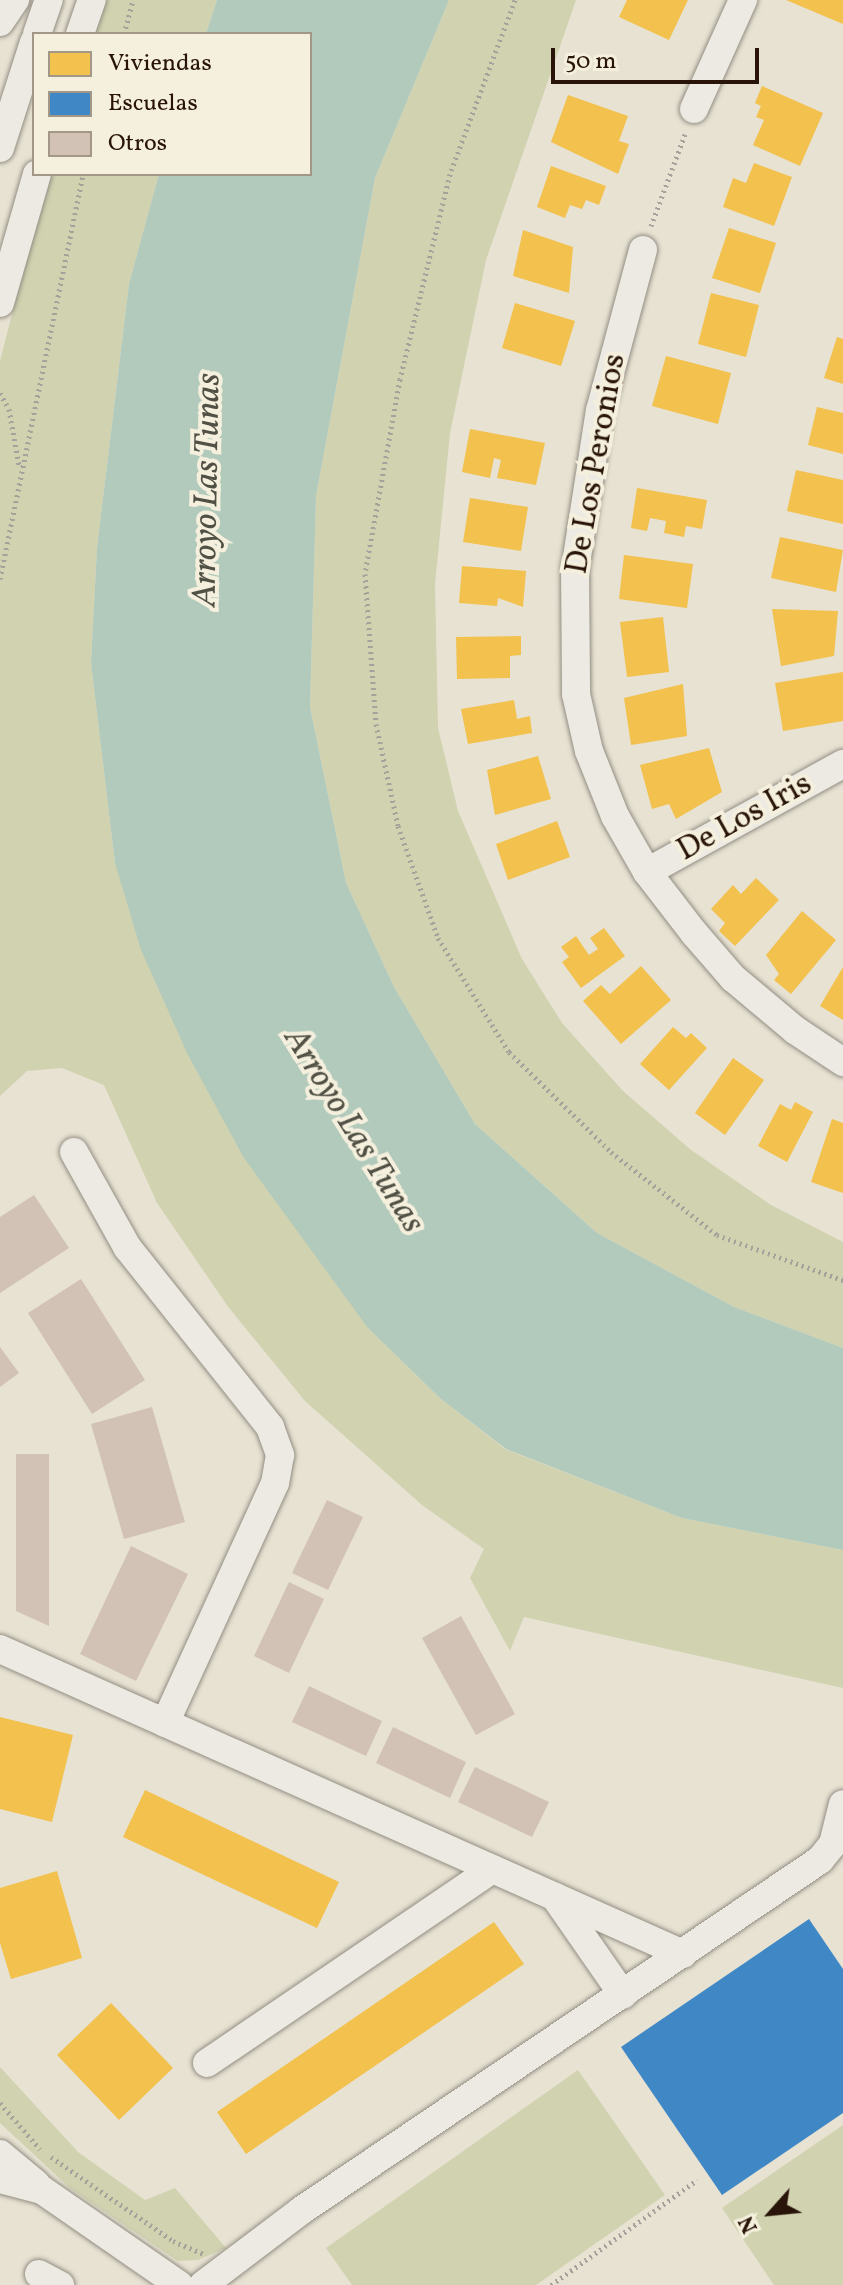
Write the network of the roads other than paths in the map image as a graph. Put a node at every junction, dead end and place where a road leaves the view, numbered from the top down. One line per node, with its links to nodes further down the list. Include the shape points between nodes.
1 (15, 0): 5 (street)
2 (49, 0): 6 (street)
3 (92, 0): 7 (street)
4 (743, 0): 9 (street)
5 (0, 22)
6 (38, 32)
7 (81, 32)
8 (32, 48): 10 (street)
9 (694, 109)
10 (0, 148)
11 (36, 176): 13 (street)
12 (643, 250): 15 (street, De Los Peronios, via 595,439 575,569 574,620 576,694 589,751 615,816)
13 (1, 294)
14 (843, 764): 15 (street, De Los Iris)
15 (647, 872): 16 (street, De Los Peronios, via 733,978)
16 (843, 1062)
17 (74, 1152): 19 (street, via 127,1247 270,1427 280,1455 275,1483)
18 (0, 1649): 19 (street)
19 (165, 1723): 21 (street)
20 (843, 1804): 23 (street, via 833,1844 820,1860)
21 (492, 1869): 22 (street); 25 (street)
22 (554, 1896): 23 (street); 24 (street)
23 (683, 1954): 24 (street)
24 (623, 1995): 30 (street)
25 (207, 2063)
26 (0, 2154): 28 (street)
27 (0, 2179): 28 (street)
28 (46, 2193): 29 (street); 31 (street)
29 (0, 2202)
30 (210, 2277)
31 (179, 2285)

